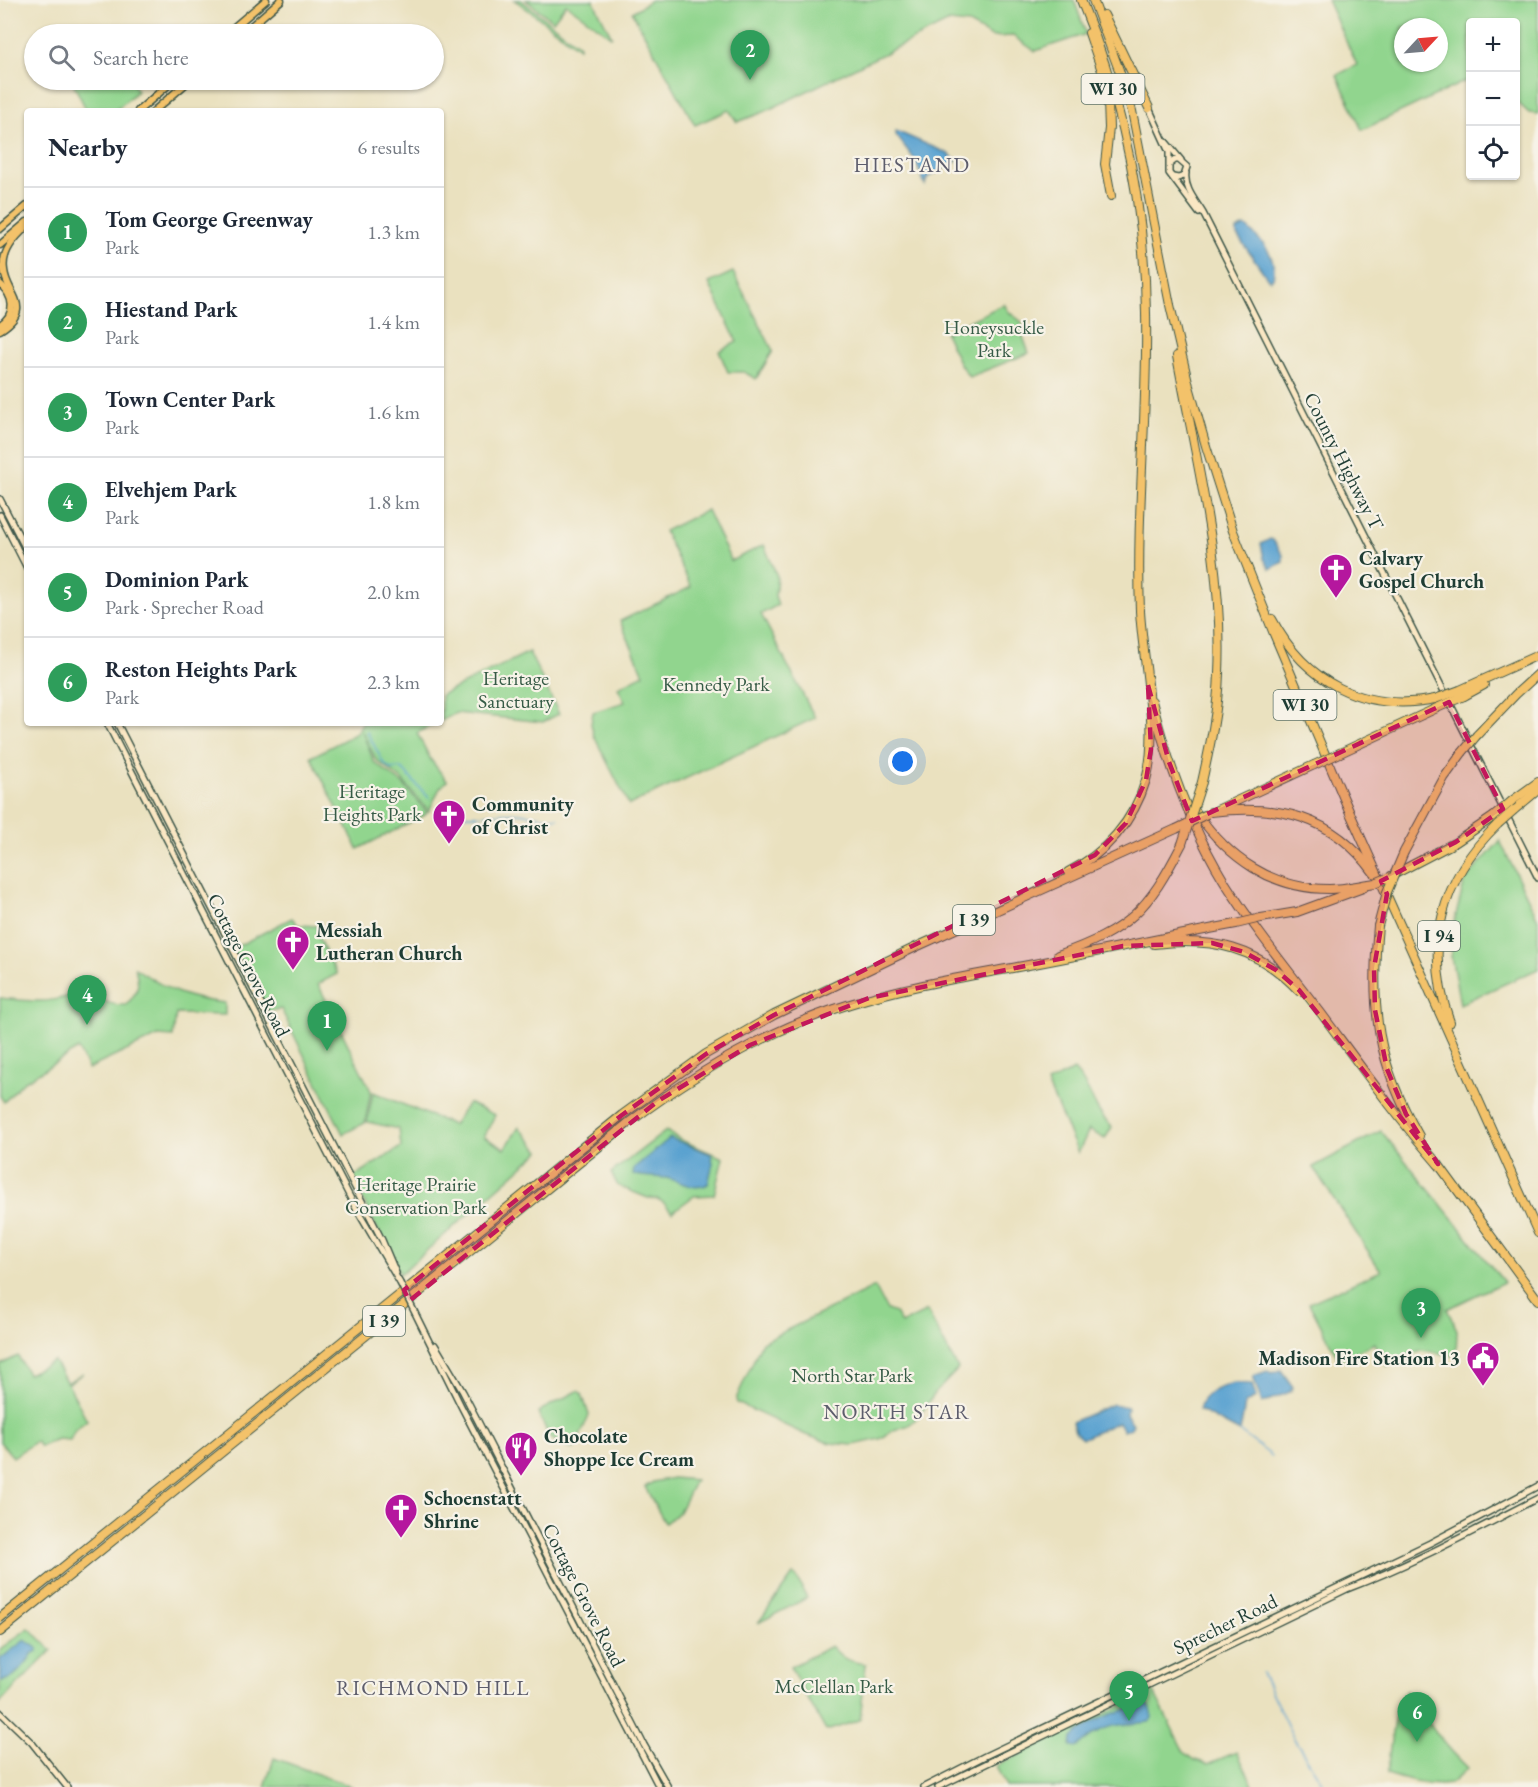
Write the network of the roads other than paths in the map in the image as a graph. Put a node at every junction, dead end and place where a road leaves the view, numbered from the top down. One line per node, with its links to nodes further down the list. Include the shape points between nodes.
1 (266, 0): 5 (main road)
2 (281, 0): 6 (main road)
3 (1079, 0): 17 (highway, via 1107,90 1109,128 1105,164); 37 (highway, WI 30, via 1112,85 1138,203 1146,303 1140,601)
4 (1095, 0): 11 (highway); 27 (highway, WI 30, via 1132,111)
5 (238, 24)
6 (253, 24)
7 (162, 90): 9 (main road)
8 (178, 90): 10 (main road)
9 (141, 108)
10 (157, 108)
11 (1149, 108): 12 (main road)
12 (1166, 142): 13 (main road); 14 (main road)
13 (1181, 160): 14 (main road); 15 (main road, via 1187,166)
14 (1170, 164): 16 (main road, via 1168,171)
15 (1186, 173): 16 (main road, via 1180,178); 20 (main road, County Highway T, via 1187,186)
16 (1173, 177): 20 (main road, County Highway T)
17 (1111, 196)
18 (24, 207): 21 (main road)
19 (24, 208): 24 (main road)
20 (1204, 218): 46 (main road, County Highway T)
21 (0, 224)
22 (24, 226): 25 (main road)
23 (24, 228): 29 (main road, via 5,255 3,268 17,306 12,320)
24 (0, 229)
25 (0, 245)
26 (0, 284): 28 (main road, via 12,304 8,318)
27 (1170, 305): 32 (highway, WI 30, via 1197,417); 51 (highway, bridge, via 1212,550 1219,615 1218,689 1212,740 1182,844 1158,888 1127,922 1090,943)
28 (0, 325)
29 (0, 330)
30 (0, 499): 33 (main road)
31 (0, 515): 34 (main road)
32 (1229, 518): 38 (highway, bridge, via 1285,642 1305,665 1330,684 1358,696 1392,702 1417,702); 48 (highway, WI 30, via 1274,634)
33 (24, 544)
34 (24, 562)
35 (1538, 656): 38 (highway, I 39)
36 (1538, 674): 54 (highway, bridge, via 1477,735 1444,778 1404,852 1378,926 1374,988 1382,1048 1406,1114)
37 (1148, 685): 41 (highway, WI 30); 50 (highway, via 1149,765 1141,795 1117,834 1076,868)
38 (1462, 693): 44 (highway, I 39, bridge)
39 (109, 726): 56 (main road, Cottage Grove Road, via 354,1205)
40 (119, 726): 56 (main road, Cottage Grove Road, via 382,1240)
41 (1169, 762): 47 (highway, via 1206,827 1250,868 1302,887 1329,889); 52 (highway, WI 30, via 1193,823 1224,880)
42 (1538, 782): 45 (highway, I 39, bridge, via 1513,800)
43 (1538, 790): 45 (highway, I 94, bridge)
44 (1209, 813): 48 (highway, via 1263,809 1312,822 1331,831 1359,854); 50 (highway, I 39, bridge)
45 (1495, 821): 47 (highway, I 39, bridge); 53 (highway, I 94, via 1458,874 1440,926 1437,967 1441,993)
46 (1538, 878)
47 (1375, 883): 49 (highway, I 39, bridge, via 1297,912)
48 (1385, 890): 53 (highway, WI 30)
49 (1123, 946): 51 (highway, I 39); 52 (highway, via 1201,942 1253,956 1290,981)
50 (916, 947): 61 (highway, I 39, via 733,1037 650,1093)
51 (1031, 964): 62 (highway, I 39, via 846,1004 750,1045 687,1081 627,1124)
52 (1349, 1051): 54 (highway, WI 30)
53 (1463, 1061): 55 (highway, I 94)
54 (1438, 1164): 57 (highway)
55 (1538, 1233)
56 (400, 1283): 58 (main road, Cottage Grove Road, bridge)
57 (1538, 1300)
58 (421, 1323): 65 (main road, Cottage Grove Road); 66 (main road, Cottage Grove Road, via 463,1392)
59 (1538, 1486): 67 (main road, Sprecher Road, via 1430,1543)
60 (1538, 1498): 68 (main road, Sprecher Road)
61 (0, 1618)
62 (0, 1632)
63 (0, 1712): 64 (main road, via 38,1749)
64 (67, 1787)
65 (659, 1787)
66 (668, 1787)
67 (924, 1787)
68 (938, 1787)

